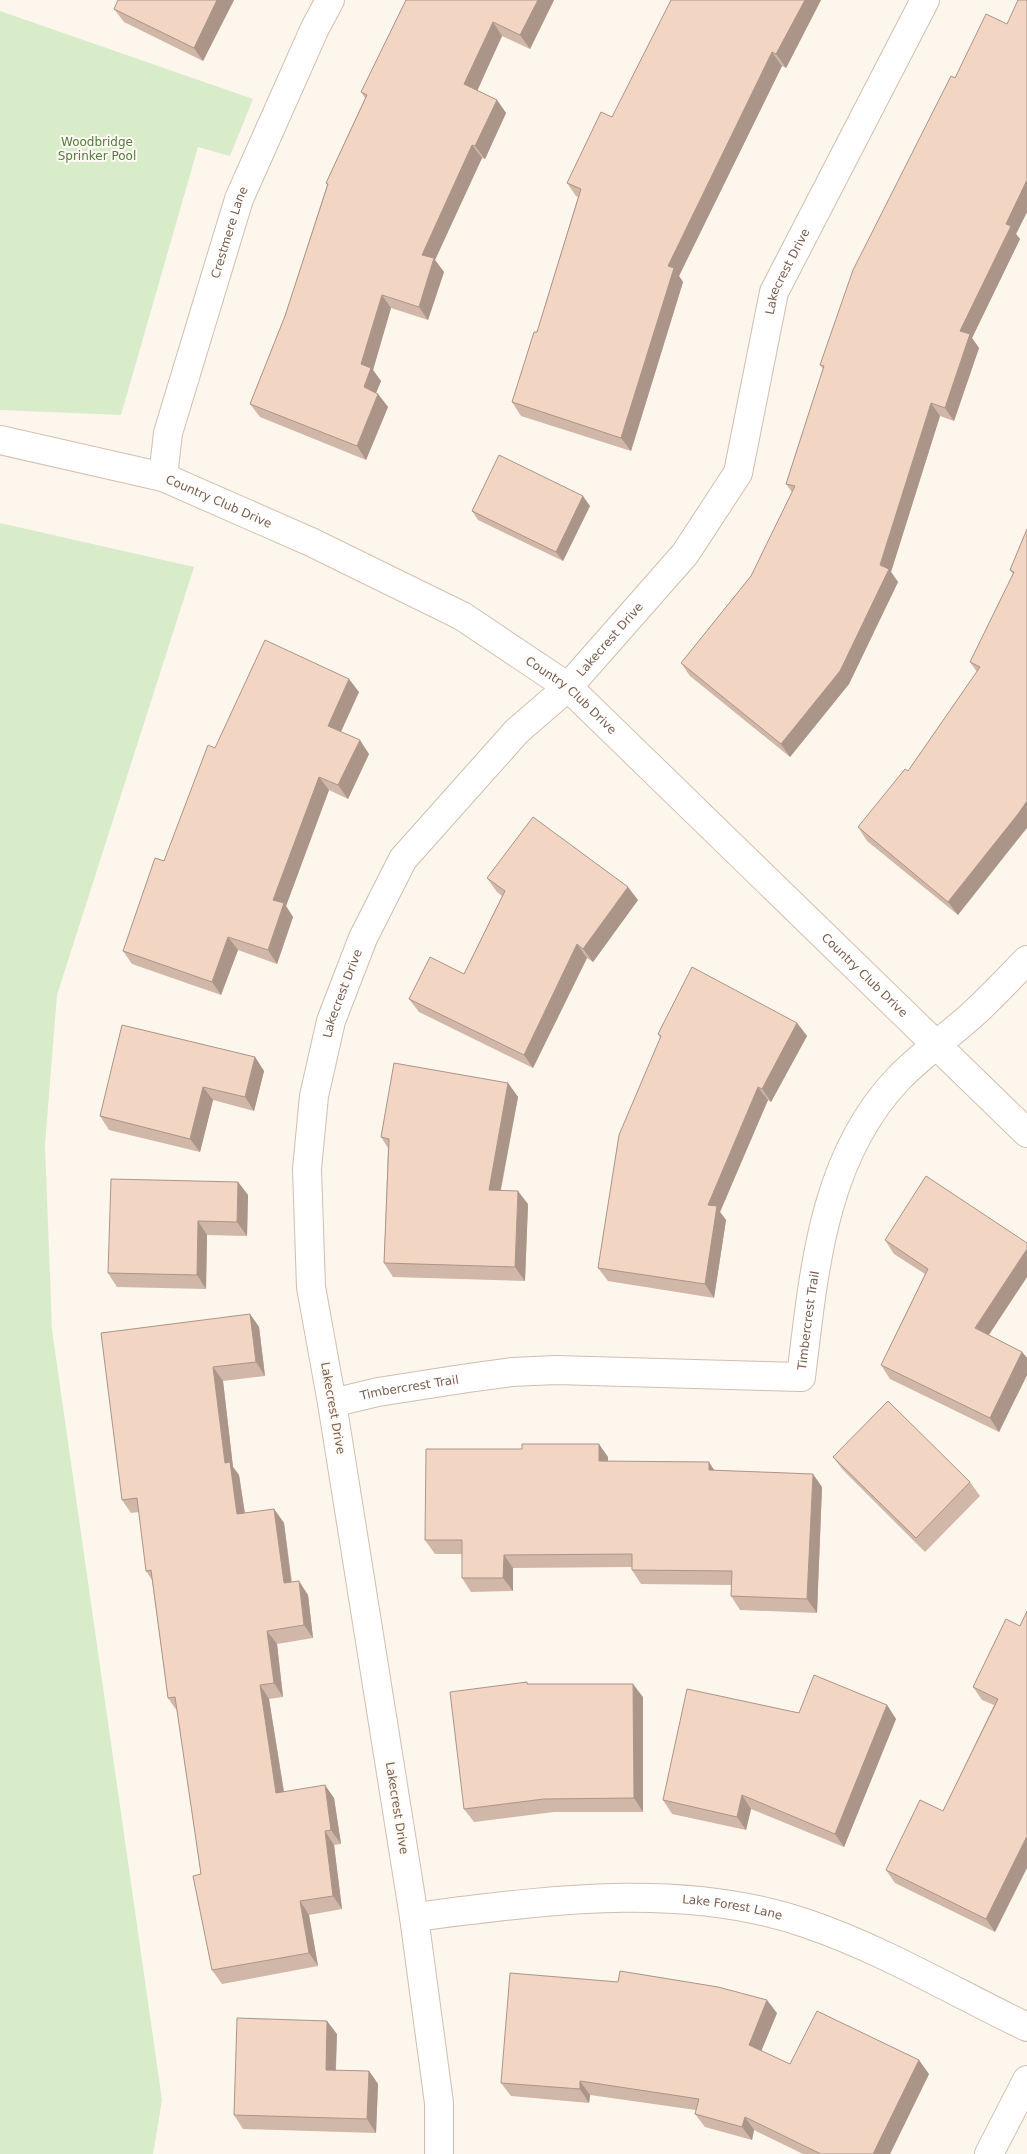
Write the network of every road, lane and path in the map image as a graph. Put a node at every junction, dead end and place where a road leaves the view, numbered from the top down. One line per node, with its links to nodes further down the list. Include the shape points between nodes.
1 (330, 0): 4 (street, Crestmere Lane, via 238,199 168,433)
2 (925, 0): 5 (street, Lakecrest Drive, via 774,292 738,472 685,554)
3 (0, 440): 4 (street, Country Club Drive)
4 (163, 477): 5 (street, Country Club Drive, via 311,542 462,616)
5 (568, 687): 7 (street, Country Club Drive); 9 (street, Lakecrest Drive, via 517,731 403,859 364,938 331,1022 314,1096 307,1169 312,1287)
6 (1027, 960): 7 (street, Timbercrest Trail, via 972,1015)
7 (936, 1043): 8 (street, Country Club Drive); 9 (street, Timbercrest Trail, via 898,1079 870,1114 840,1173 817,1252 801,1377 556,1370 512,1372 378,1392)
8 (1027, 1133)
9 (332, 1403): 10 (street, Lakecrest Drive)
10 (414, 1917): 11 (street, Lake Forest Lane, via 580,1899 670,1899 728,1904 788,1918 845,1938); 13 (street, Lakecrest Drive, via 439,2103)
11 (1027, 2027)
12 (1027, 2080): 14 (street)
13 (439, 2154)
14 (989, 2154)

